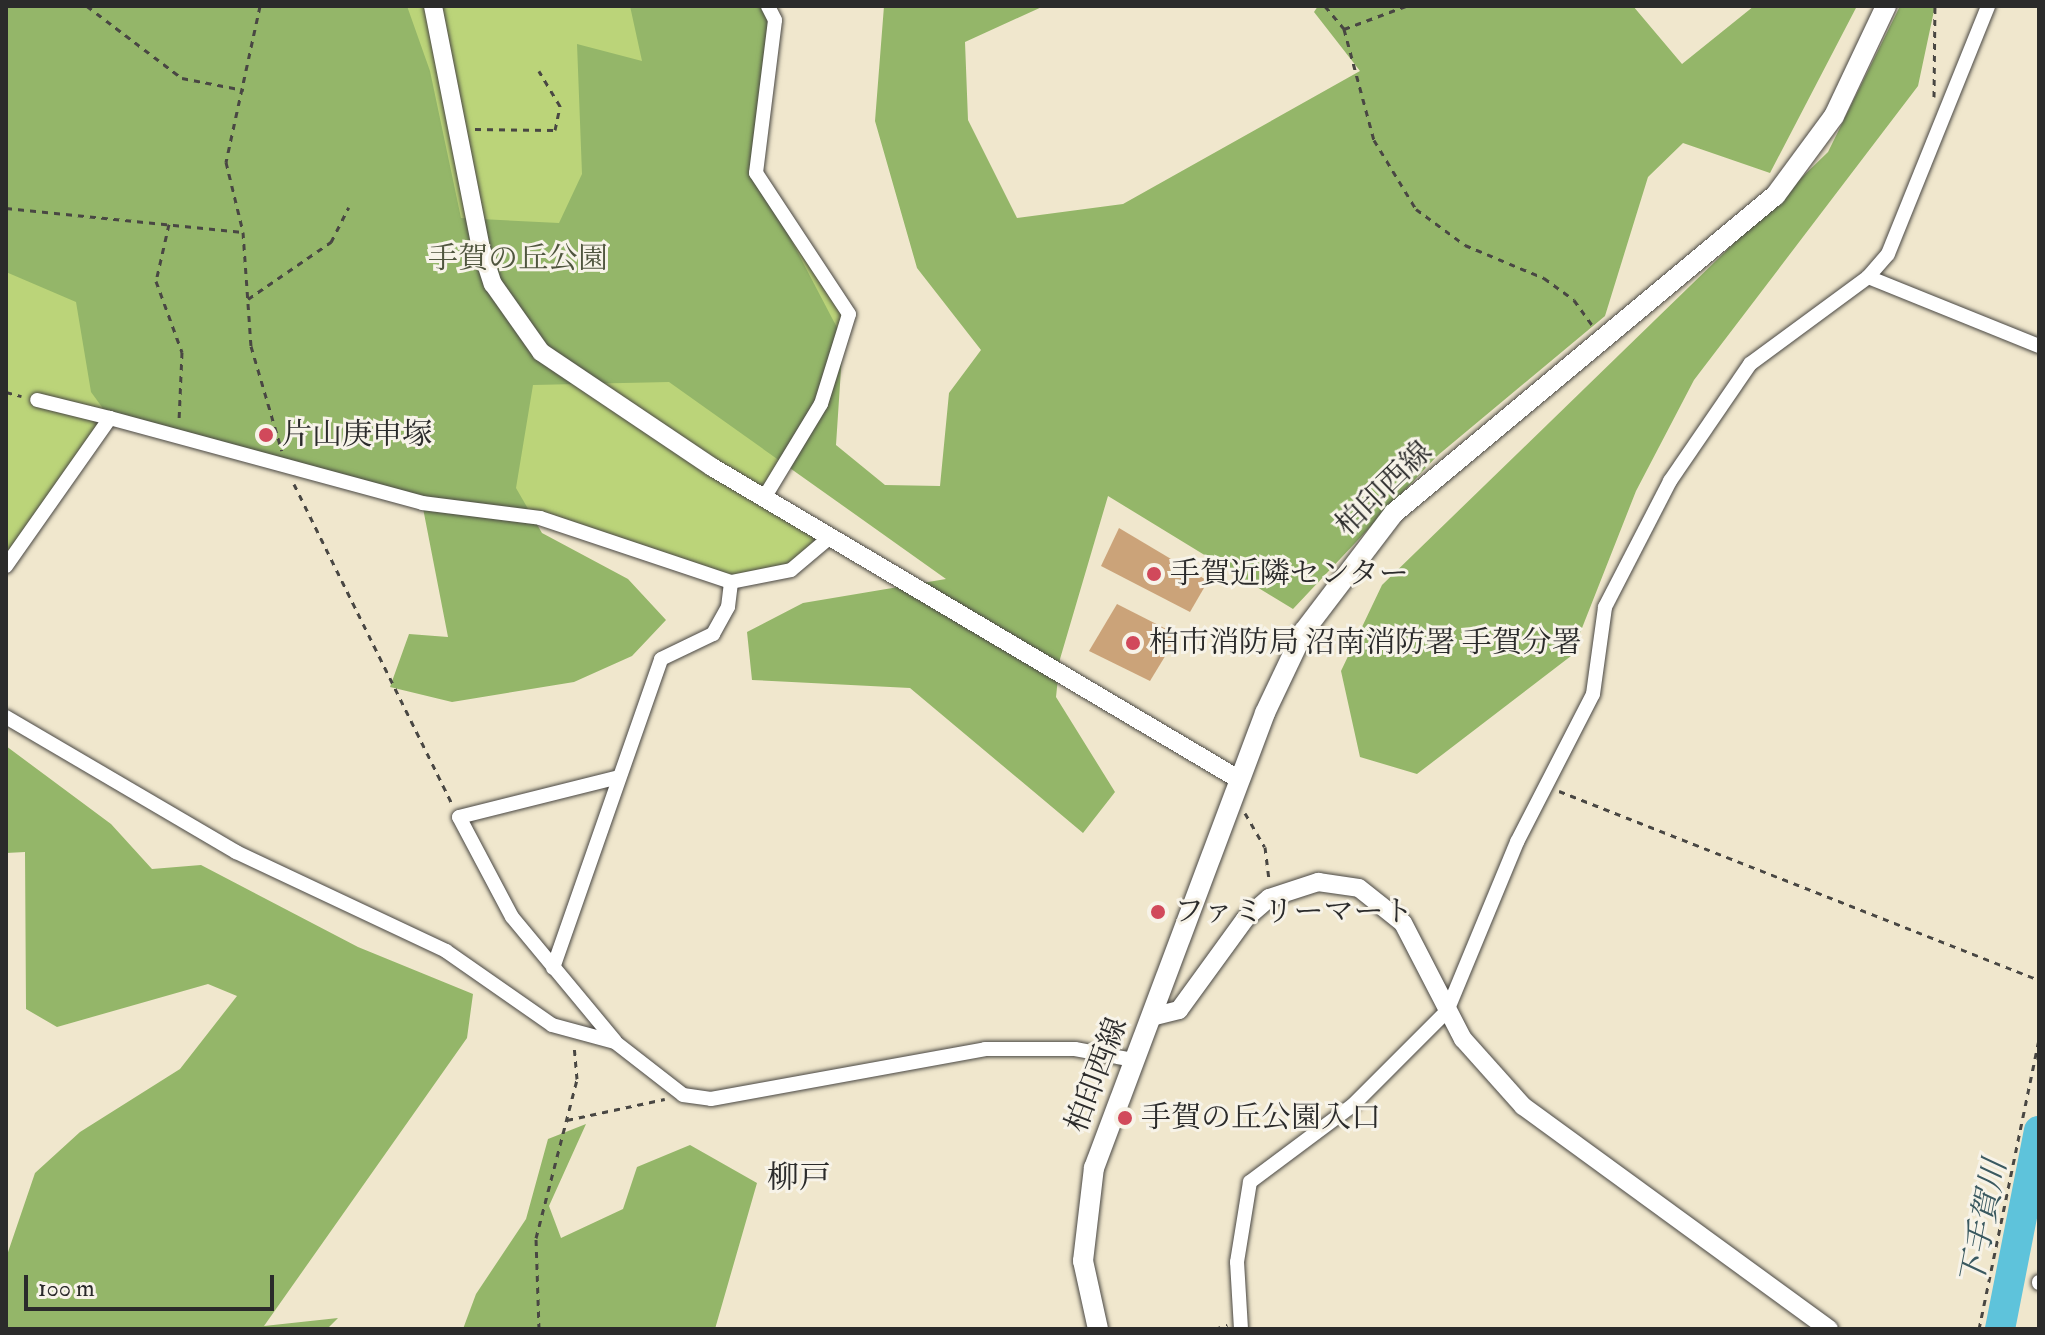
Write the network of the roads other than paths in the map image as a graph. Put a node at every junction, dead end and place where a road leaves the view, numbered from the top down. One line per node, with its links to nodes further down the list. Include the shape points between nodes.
1 (433, 6): 9 (street, via 455,128 493,284 541,352)
2 (768, 6): 9 (street, via 775,20 756,173 849,314 821,404)
3 (1886, 6): 15 (main road, 柏印西線, via 1834,116 1775,196 1450,464 1356,557 1283,669)
4 (1988, 6): 5 (street, via 1901,230)
5 (1868, 277): 6 (street); 17 (street, via 1763,351 1691,447 1605,607 1593,694 1545,786)
6 (2039, 346)
7 (37, 400): 8 (street)
8 (110, 418): 11 (street); 12 (street, via 422,503 540,518)
9 (764, 498): 10 (street)
10 (830, 537): 12 (street, via 791,570); 15 (street)
11 (6, 566)
12 (731, 582): 14 (street, via 728,607 713,634 661,659)
13 (6, 717): 19 (street, via 236,852 446,951 552,1025)
14 (619, 777): 16 (street); 16 (street, via 459,817 487,878)
15 (1236, 789): 18 (main road, 柏印西線)
16 (553, 968): 19 (street)
17 (1447, 1011): 18 (street, via 1403,923 1383,902 1335,883 1269,898 1245,919 1179,1010); 22 (street, via 1353,1105 1250,1182 1237,1262); 23 (street, via 1497,1080 1553,1134)
18 (1151, 1017): 20 (main road, 柏印西線)
19 (615, 1042): 20 (street, via 683,1095 711,1099 985,1049 1075,1049)
20 (1133, 1060): 21 (main road, 柏印西線, via 1086,1197 1083,1261)
21 (1098, 1329)
22 (1241, 1329)
23 (1829, 1329)

